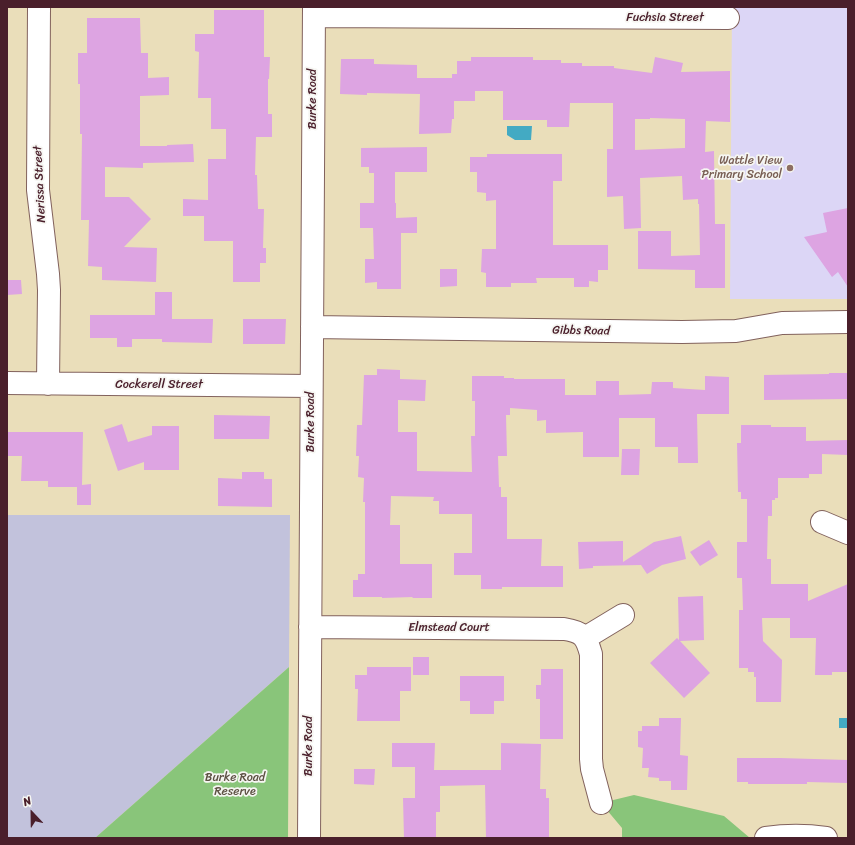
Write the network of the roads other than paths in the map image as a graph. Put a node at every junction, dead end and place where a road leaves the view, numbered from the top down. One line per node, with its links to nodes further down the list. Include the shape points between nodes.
1 (39, 7): 7 (street, Nerissa Street, via 38,190 49,290)
2 (314, 11): 3 (street, Fuchsia Street); 5 (street, Burke Road)
3 (728, 18)
4 (848, 322): 5 (street, Gibbs Road, via 782,323 722,332)
5 (312, 327): 8 (street, Burke Road)
6 (7, 384): 7 (street, Cockerell Street)
7 (48, 384): 8 (street, Cockerell Street)
8 (311, 386): 12 (street, Burke Road)
9 (822, 522): 10 (street)
10 (848, 533)
11 (623, 615): 13 (street)
12 (310, 627): 13 (street, Elmstead Court, via 564,629 574,630); 15 (street, Burke Road)
13 (585, 638): 14 (street, via 591,654 590,759)
14 (601, 803)
15 (309, 838)
16 (766, 838): 17 (street, via 803,835)
17 (826, 838)

